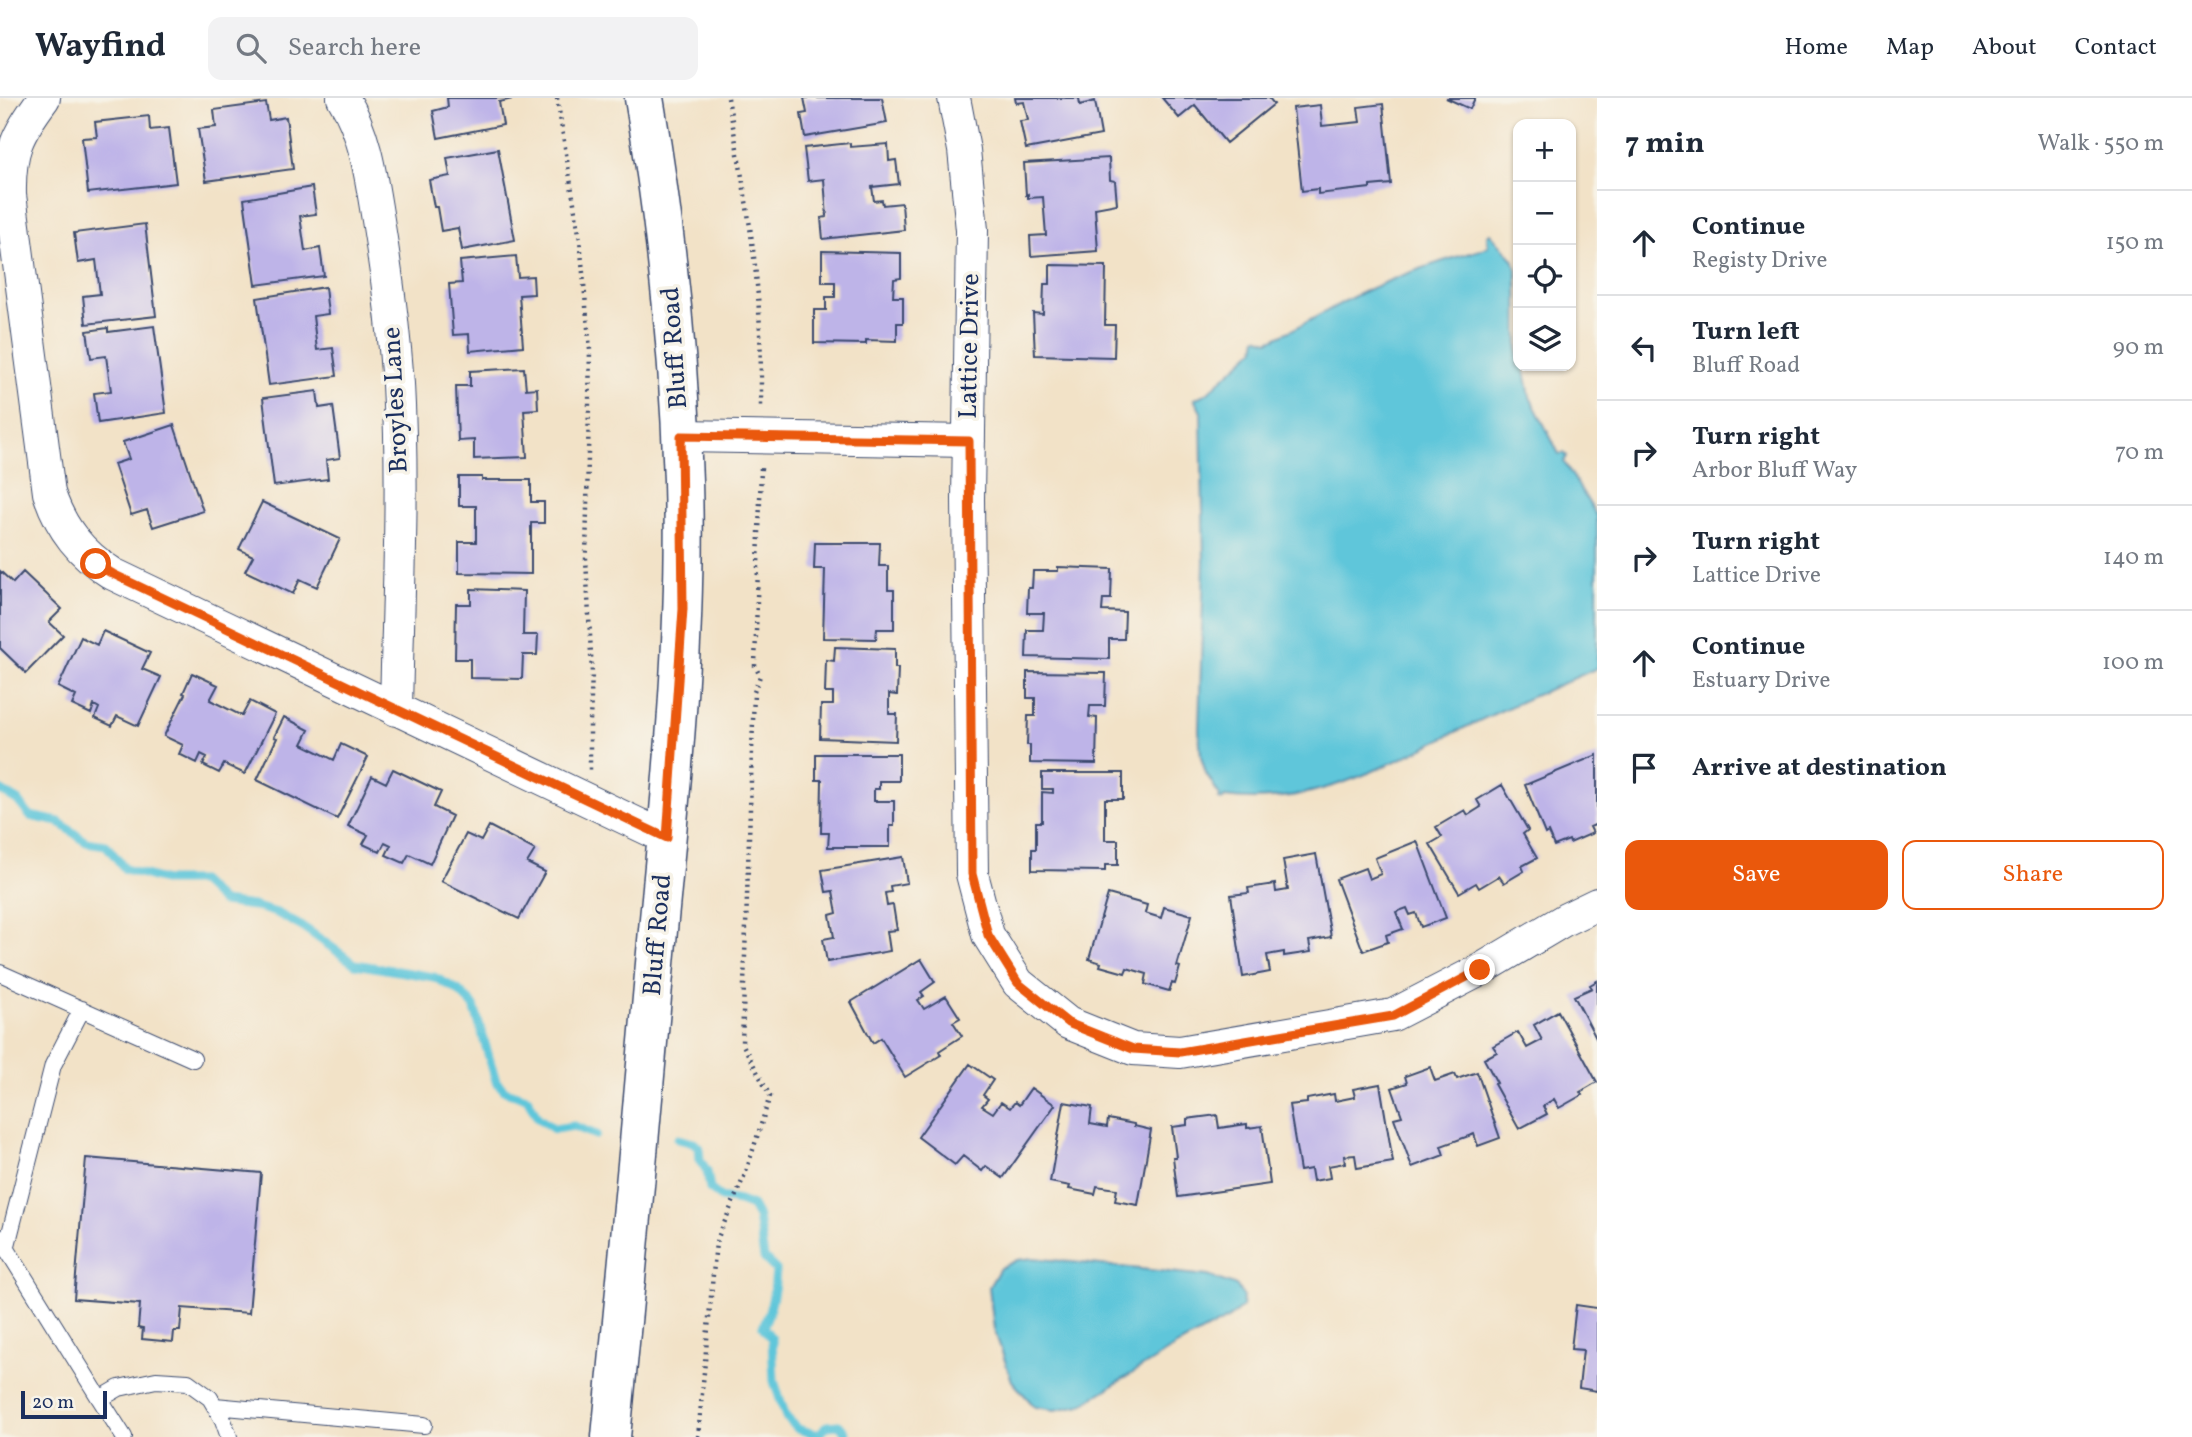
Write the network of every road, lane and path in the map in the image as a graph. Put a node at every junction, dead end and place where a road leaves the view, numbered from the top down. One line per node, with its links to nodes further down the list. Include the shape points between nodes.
1 (44, 98): 7 (street)
2 (343, 98): 11 (street, Broyles Lane, via 362,139 393,320 400,450)
3 (557, 98): 12 (path, via 580,240 590,350 586,559)
4 (644, 98): 8 (main road, Bluff Road, via 668,252)
5 (727, 98): 9 (path, via 751,228 761,326)
6 (954, 98): 10 (street, Lattice Drive, via 972,230)
7 (12, 119): 11 (street, via 10,195 47,478 53,506 66,531 86,555 113,574)
8 (681, 436): 9 (street); 13 (main road, Bluff Road, via 683,609)
9 (762, 437): 10 (street); 25 (path, via 755,666 760,676 754,692 742,1043 770,1096 746,1172 716,1242)
10 (969, 441): 14 (street, Lattice Drive, via 972,874 988,935 1018,983 1068,1023 1133,1049 1180,1052 1393,1016)
11 (396, 710): 12 (street)
12 (593, 803): 13 (street)
13 (667, 838): 24 (main road, Bluff Road)
14 (1597, 904)
15 (0, 973): 16 (lane)
16 (82, 1009): 17 (lane); 18 (lane, via 53,1065)
17 (193, 1059)
18 (3, 1244): 19 (lane)
19 (100, 1399): 20 (lane, via 119,1388 156,1380 188,1382); 22 (lane)
20 (215, 1406): 21 (lane); 23 (lane)
21 (424, 1425)
22 (124, 1437)
23 (229, 1437)
24 (611, 1437)
25 (698, 1437)

